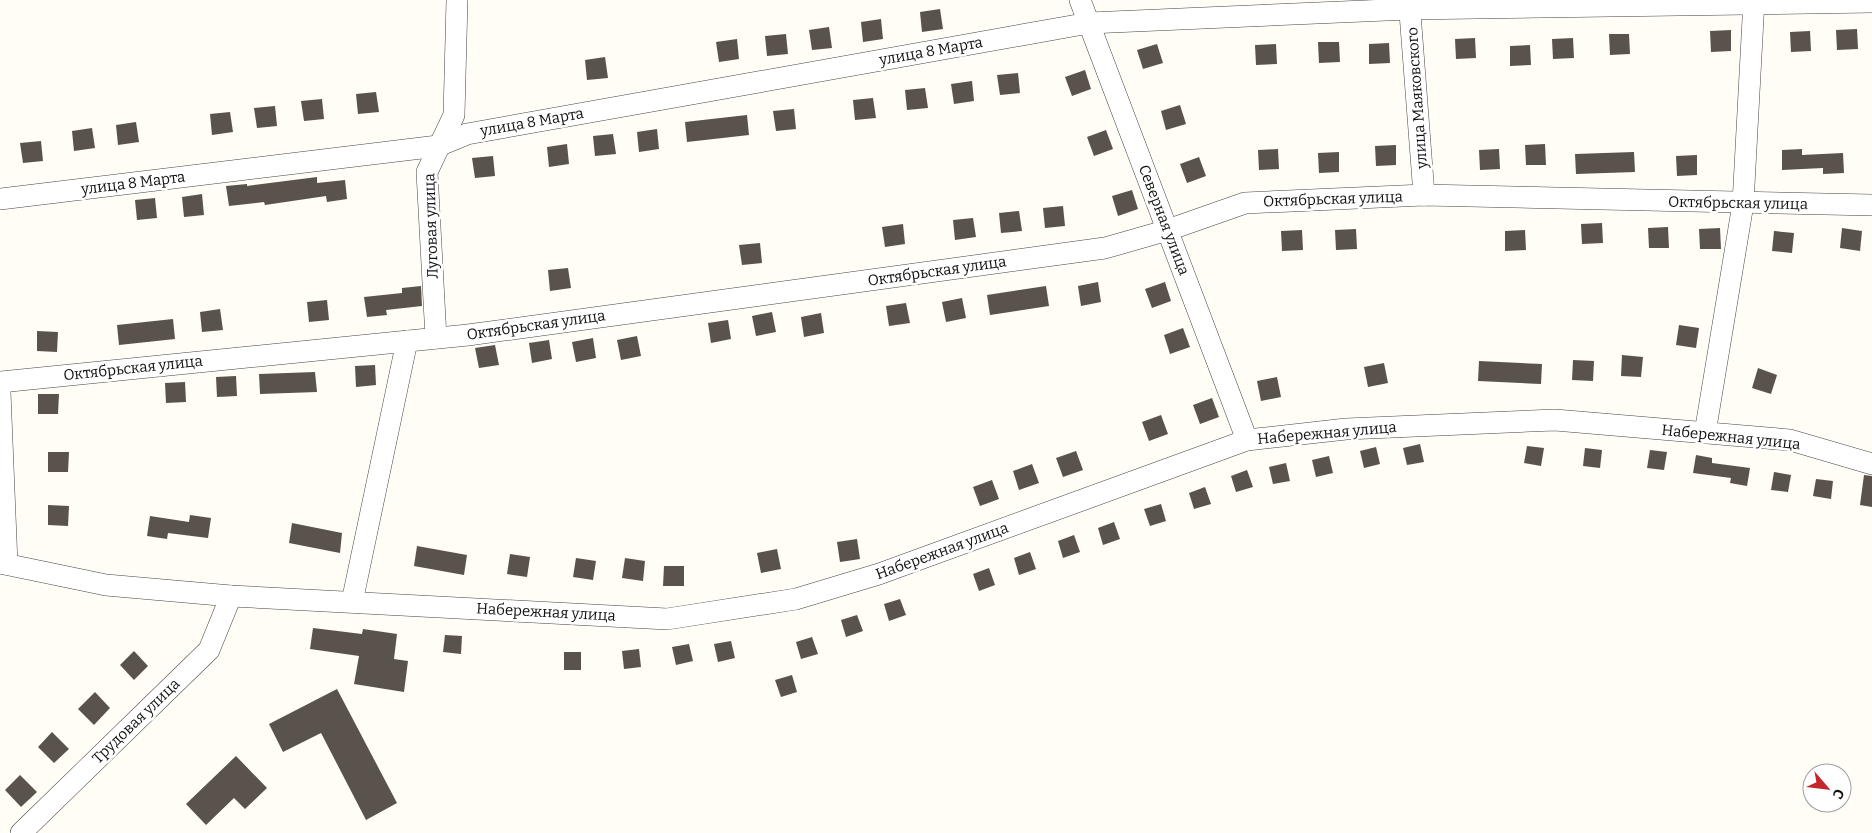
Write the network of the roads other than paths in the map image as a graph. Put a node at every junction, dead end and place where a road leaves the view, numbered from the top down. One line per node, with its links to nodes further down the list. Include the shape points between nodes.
1 (457, 0): 7 (street, Луговая улица, via 454,114)
2 (1080, 0): 6 (street, Северная улица)
3 (1754, 2): 4 (street, улица 8 Марта); 5 (street, улица 8 Марта); 10 (street)
4 (1872, 2)
5 (1410, 5): 6 (street, улица 8 Марта); 8 (street, улица Маяковского)
6 (1089, 23): 7 (street, улица 8 Марта, via 467,134); 12 (street, Северная улица)
7 (438, 146): 9 (street, улица 8 Марта); 13 (street, Луговая улица, via 427,172)
8 (1424, 195): 10 (street, Октябрьская улица); 12 (street, Октябрьская улица, via 1244,203)
9 (0, 199)
10 (1743, 204): 11 (street, Октябрьская улица); 17 (street)
11 (1872, 205)
12 (1168, 230): 13 (street, Октябрьская улица, via 1105,248); 18 (street, Северная улица)
13 (436, 338): 14 (street, Октябрьская улица)
14 (407, 341): 15 (street, Октябрьская улица); 22 (street)
15 (0, 382)
16 (0, 392): 20 (street)
17 (1705, 433): 18 (street, Набережная улица, via 1555,420 1346,429); 19 (street, Набережная улица, via 1790,440)
18 (1247, 440): 22 (street, Набережная улица, via 879,574 796,599 667,618)
19 (1872, 464)
20 (4, 563): 21 (street, Набережная улица, via 106,585)
21 (231, 596): 22 (street, Набережная улица); 23 (street, Трудовая улица, via 209,650)
22 (352, 602)
23 (21, 833)

